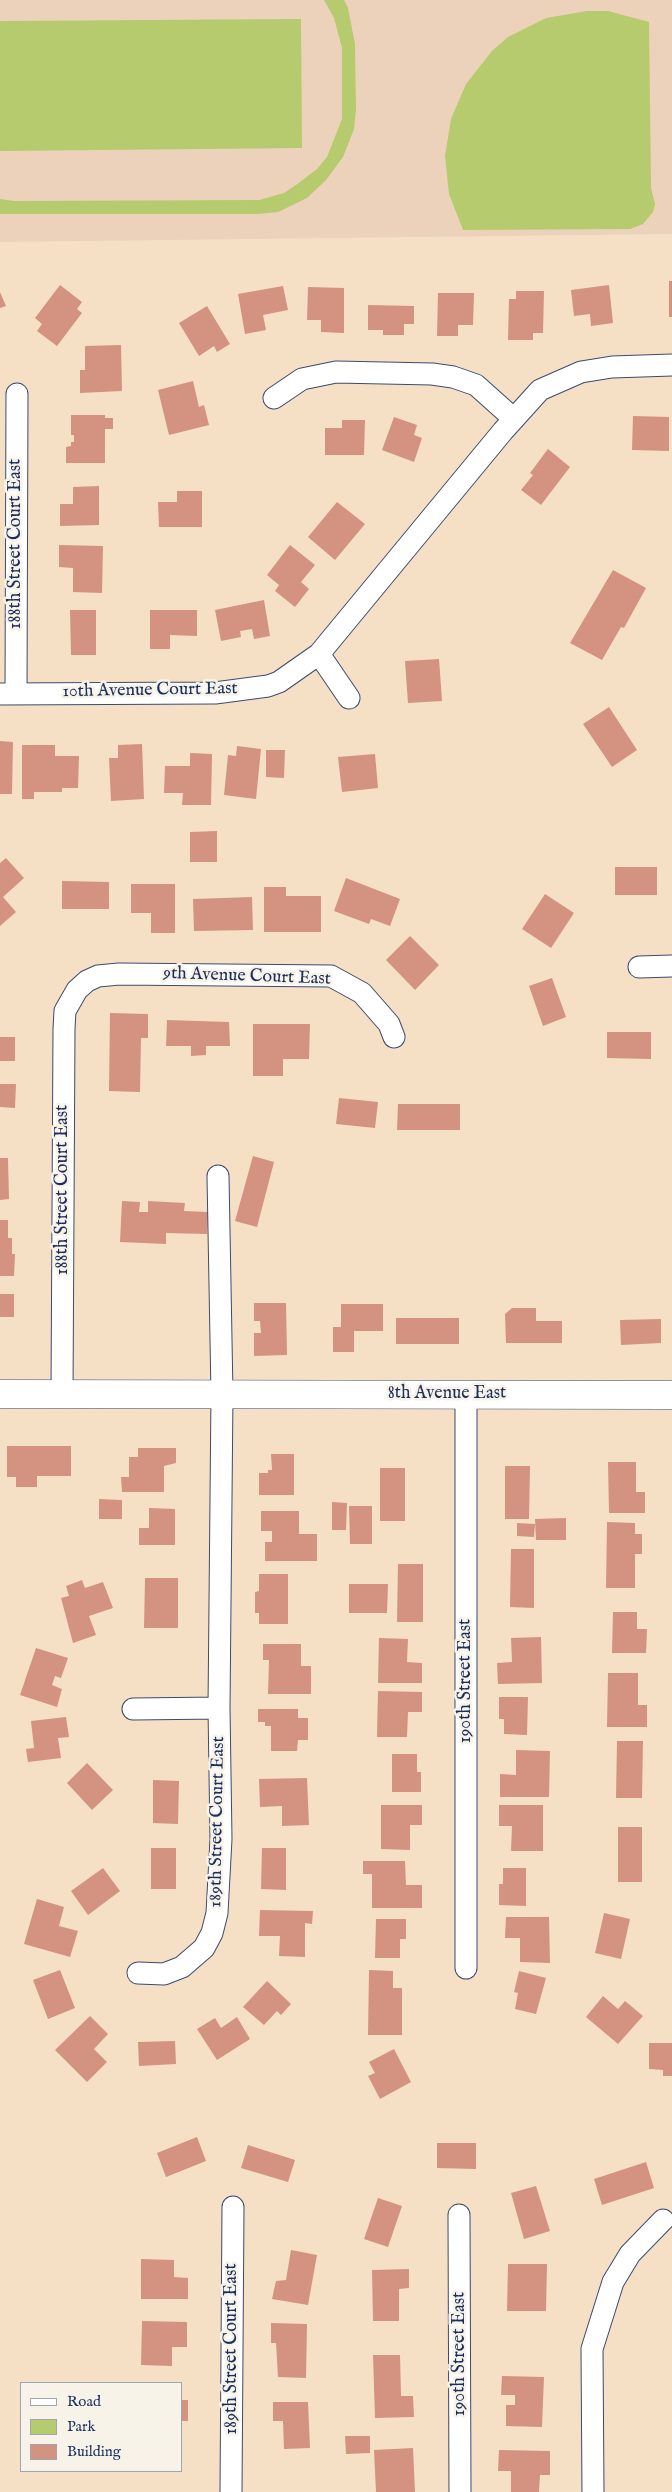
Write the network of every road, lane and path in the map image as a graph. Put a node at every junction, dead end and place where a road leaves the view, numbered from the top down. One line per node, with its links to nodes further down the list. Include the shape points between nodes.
1 (672, 365): 4 (street, 10th Avenue Court East, via 612,367 582,372 540,390)
2 (17, 394): 6 (street, 188th Street Court East)
3 (274, 398): 4 (street, via 302,379 336,372 432,374 476,385)
4 (514, 419): 5 (street, 10th Avenue Court East)
5 (319, 654): 6 (street, 10th Avenue Court East, via 279,682 215,693); 7 (street)
6 (8, 694)
7 (349, 698)
8 (672, 966): 9 (street)
9 (638, 967)
10 (77, 990): 11 (street, 9th Avenue Court East, via 98,976 119,974 331,976 362,993 389,1024); 14 (street, 188th Street Court East, via 65,1011 64,1029)
11 (394, 1037)
12 (218, 1176): 15 (street)
13 (0, 1394): 14 (street, 8th Avenue East)
14 (62, 1394): 15 (street, 8th Avenue East)
15 (222, 1394): 16 (street, 8th Avenue East); 18 (street, 189th Street Court East)
16 (466, 1394): 17 (street, 8th Avenue East); 20 (street, 190th Street East)
17 (672, 1395)
18 (218, 1708): 19 (street); 21 (street, 189th Street Court East, via 220,1881 212,1933 204,1948 182,1968 164,1974)
19 (134, 1709)
20 (466, 1968)
21 (138, 1973)
22 (233, 2206): 25 (street, 189th Street Court East)
23 (459, 2215): 26 (street, 190th Street East)
24 (663, 2220): 27 (street, via 630,2254 613,2282 596,2335 592,2362)
25 (231, 2492)
26 (460, 2492)
27 (592, 2492)

